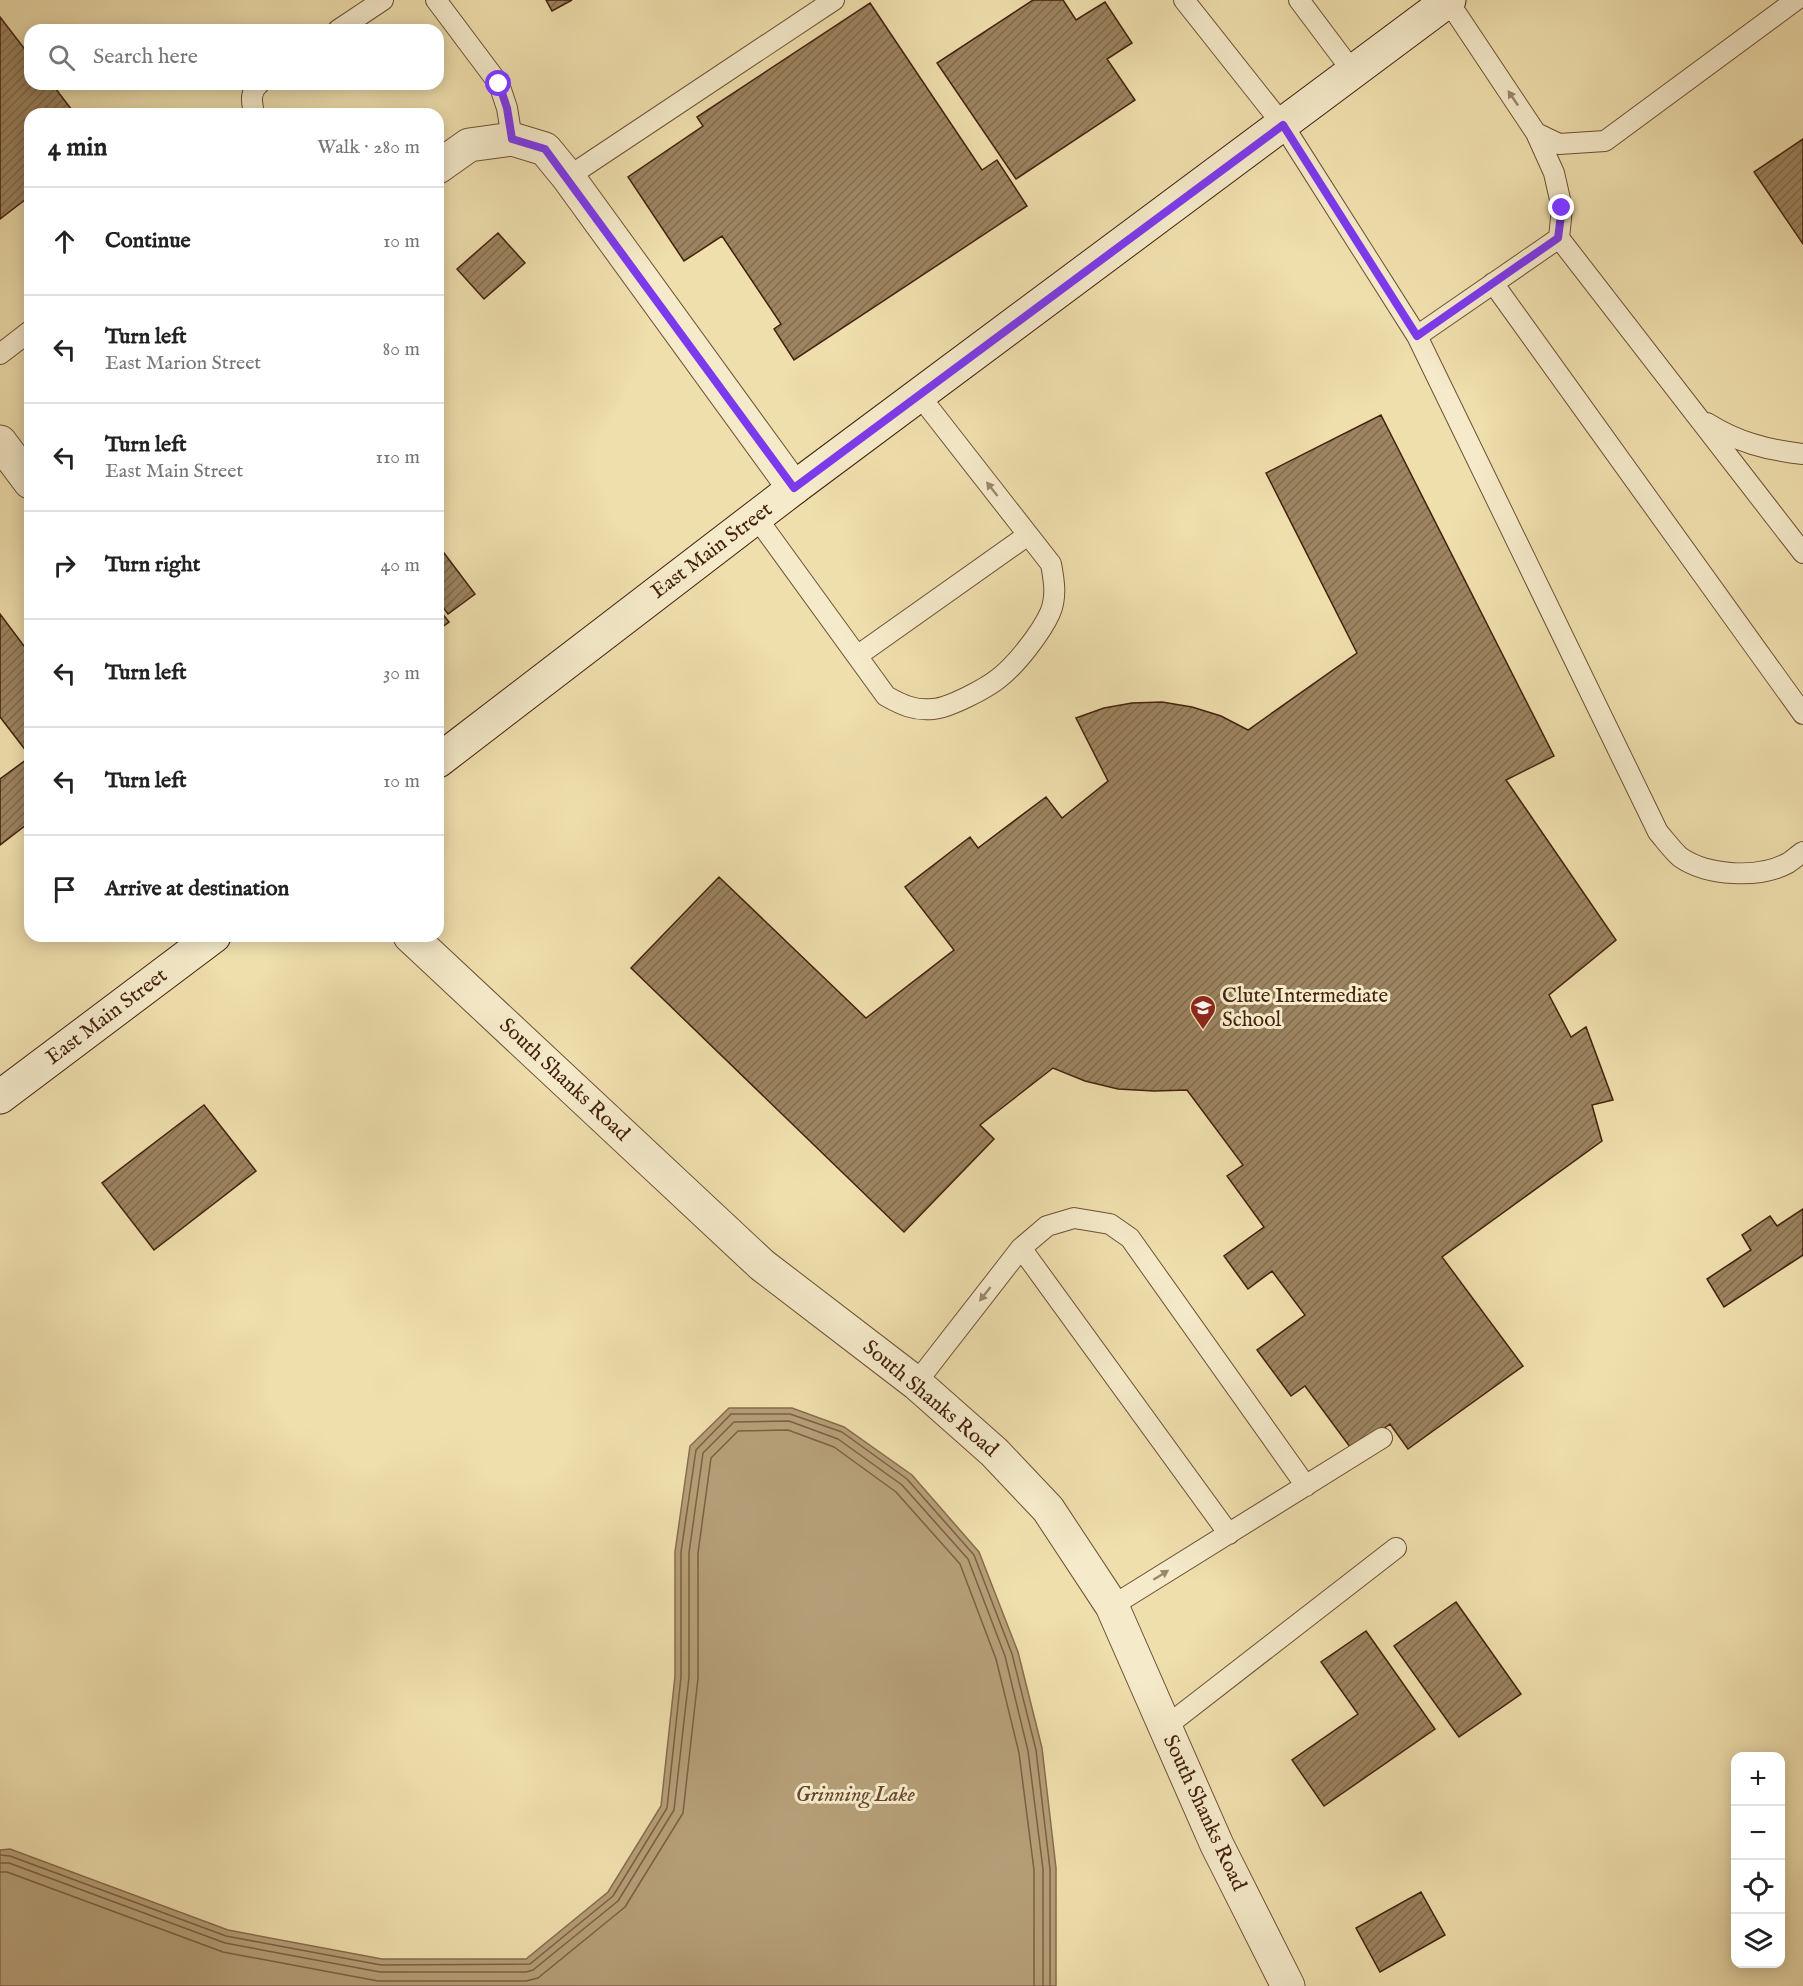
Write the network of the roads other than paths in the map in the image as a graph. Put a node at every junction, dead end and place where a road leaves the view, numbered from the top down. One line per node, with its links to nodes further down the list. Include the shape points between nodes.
1 (383, 0): 8 (lane)
2 (436, 0): 14 (lane, via 499,84)
3 (834, 0): 16 (lane)
4 (1184, 0): 12 (lane)
5 (1299, 0): 9 (lane)
6 (1796, 0): 13 (lane, via 1605,141 1558,144)
7 (1448, 1): 9 (street, East Main Street); 13 (lane, one-way to 7)
8 (347, 24)
9 (1353, 72): 12 (street, East Main Street)
10 (254, 90): 11 (lane)
11 (253, 108)
12 (1283, 125): 20 (lane); 22 (street, East Main Street)
13 (1536, 133): 17 (lane, via 1554,174 1562,208)
14 (512, 139): 15 (street, via 469,145); 16 (street, via 545,149)
15 (444, 163)
16 (568, 177): 27 (street)
17 (1558, 238): 18 (lane); 23 (lane)
18 (1493, 283): 20 (lane); 32 (lane)
19 (24, 336): 21 (lane)
20 (1417, 336): 34 (lane, via 1658,832 1680,856 1702,868 1728,873 1756,873 1787,864)
21 (0, 354)
22 (919, 395): 27 (street, East Main Street); 29 (lane, one-way to 22)
23 (1697, 417): 25 (lane, via 1742,442 1772,451); 30 (lane)
24 (0, 442): 26 (street)
25 (1803, 454)
26 (21, 475)
27 (794, 488): 28 (street, East Main Street)
28 (756, 517): 31 (lane); 33 (street, East Main Street)
29 (1028, 535): 31 (lane); 31 (lane, via 1051,564 1055,585 1051,612 1034,640 1000,678 934,709 908,708 886,696)
30 (1803, 553)
31 (856, 656)
32 (1803, 714)
33 (444, 756)
34 (1803, 852)
35 (206, 942): 37 (street, East Main Street)
36 (416, 942): 39 (street, South Shanks Road, via 762,1265)
37 (0, 1097)
38 (1021, 1248): 39 (lane, one-way to 39); 41 (lane, via 1047,1226 1074,1218 1110,1224 1130,1238); 42 (lane)
39 (916, 1383): 44 (street, South Shanks Road, via 994,1452 1048,1509)
40 (1383, 1438): 41 (lane)
41 (1306, 1486): 42 (lane)
42 (1229, 1533): 44 (lane, one-way to 42)
43 (1396, 1548): 45 (lane)
44 (1112, 1606): 45 (street, South Shanks Road)
45 (1164, 1728): 46 (street, South Shanks Road)
46 (1288, 1986)

